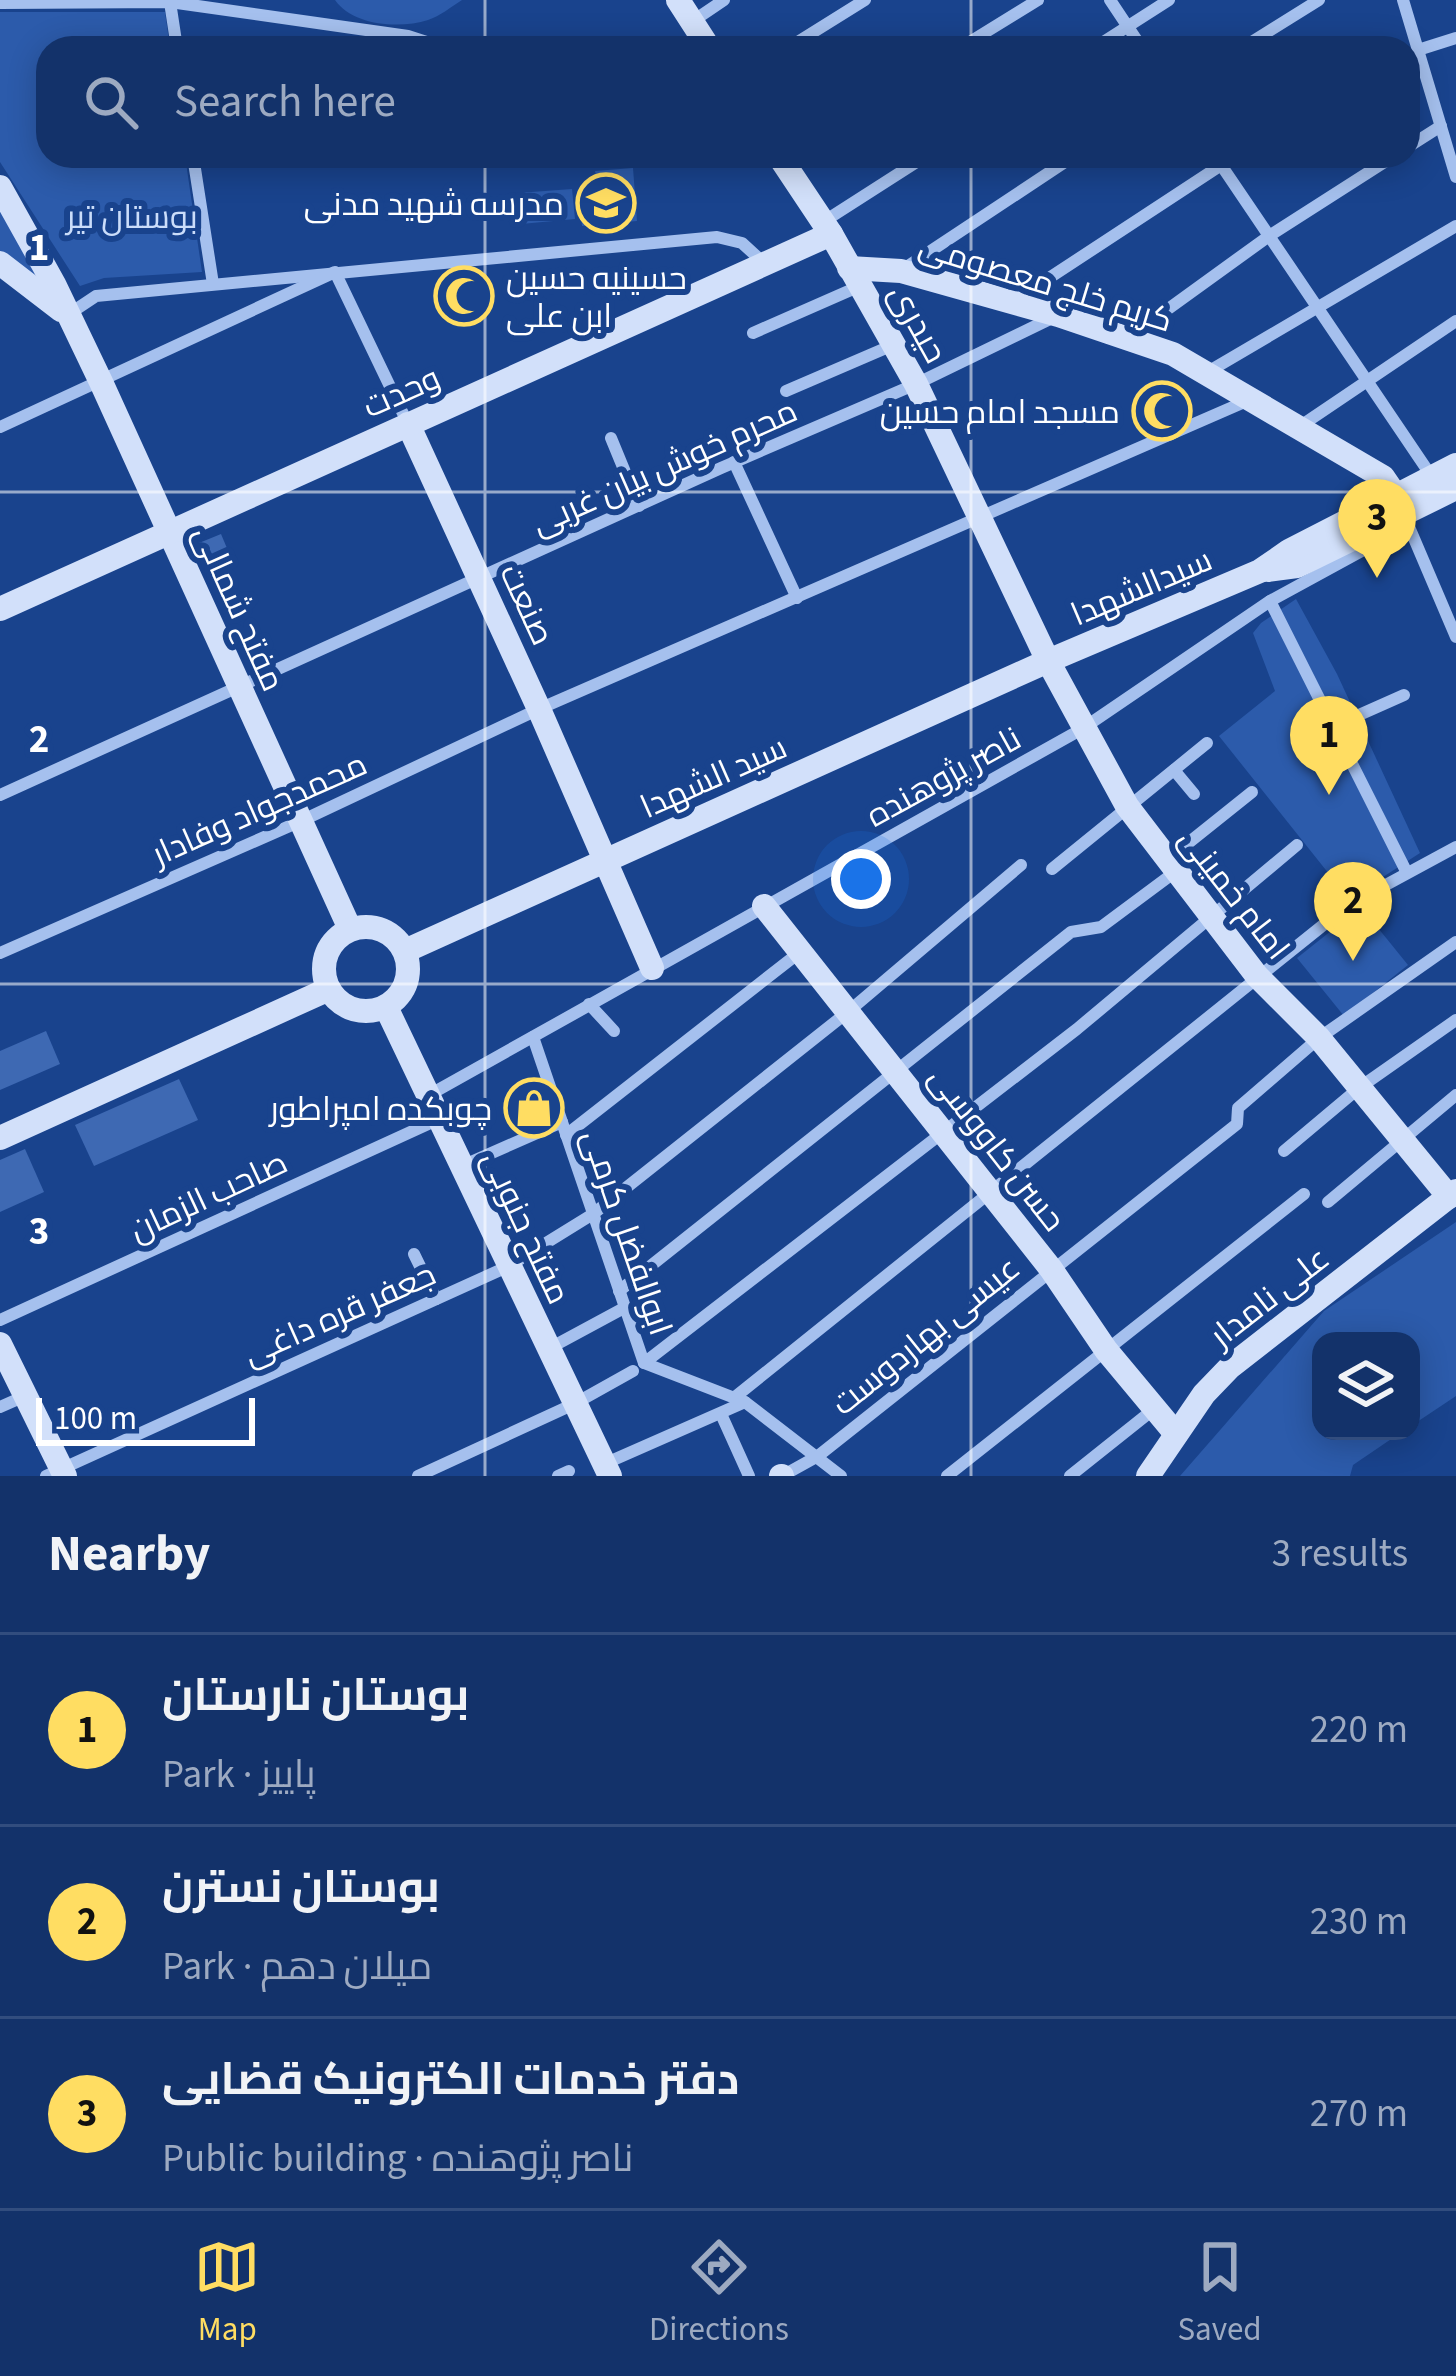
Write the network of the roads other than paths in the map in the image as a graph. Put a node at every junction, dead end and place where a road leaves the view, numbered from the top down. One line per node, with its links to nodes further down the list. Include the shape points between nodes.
1 (268, 0): 13 (street)
2 (677, 0): 14 (street)
3 (724, 0): 14 (street)
4 (865, 0): 19 (street)
5 (1038, 0): 20 (street)
6 (1110, 0): 15 (street)
7 (1169, 0): 15 (street)
8 (1319, 0): 23 (street)
9 (1403, 0): 24 (street)
10 (72, 1): 11 (street); 12 (street)
11 (170, 2): 13 (street); 16 (street)
12 (0, 3)
13 (248, 12): 17 (street)
14 (692, 22): 18 (street)
15 (1128, 26): 21 (street); 22 (street)
16 (175, 36)
17 (408, 36)
18 (701, 36)
19 (807, 36)
20 (980, 36)
21 (1113, 36)
22 (1134, 36)
23 (1261, 36)
24 (1411, 36)
25 (1456, 38): 26 (street)
26 (1420, 45)
27 (1420, 66): 28 (street)
28 (1441, 126): 29 (street); 37 (street)
29 (1420, 139)
30 (196, 168): 47 (street)
31 (789, 168): 40 (street, حیدری)
32 (909, 168): 40 (street)
33 (1057, 168): 44 (street)
34 (1208, 168): 48 (street)
35 (1223, 168): 41 (street)
36 (1375, 168): 41 (street)
37 (1456, 177)
38 (0, 187): 50 (street, مفتح شمالی)
39 (1456, 226): 49 (street)
40 (826, 228): 43 (street, وحدت); 46 (street, حیدری)
41 (1268, 236): 49 (street); 54 (street)
42 (1, 264): 50 (street)
43 (764, 264): 45 (street, via 742,243 717,237); 62 (street, وحدت)
44 (901, 271): 46 (street, کریم خلج معصومی); 48 (street, کریم خلج معصومی)
45 (335, 272): 47 (street); 57 (street); 62 (street, صنعت)
46 (855, 277): 53 (street); 55 (street, حیدری)
47 (213, 284): 50 (street, via 96,296)
48 (1013, 302): 51 (street, کریم خلج معصومی)
49 (1316, 308): 56 (street); 58 (street)
50 (68, 315): 57 (street, مفتح شمالی)
51 (1058, 315): 54 (street, کریم خلج معصومی); 59 (street, محرم خوش بیان غربی)
52 (1456, 322): 58 (street)
53 (753, 333)
54 (1127, 338): 56 (street, کریم خلج معصومی)
55 (893, 345): 59 (street, حیدری); 60 (street)
56 (1206, 373): 61 (street, کریم خلج معصومی)
57 (101, 382): 63 (street); 72 (street, مفتح شمالی)
58 (1367, 382): 64 (street); 68 (street)
59 (916, 384): 66 (street, محرم خوش بیان غربی); 71 (street, حیدری)
60 (786, 391)
61 (1251, 400): 64 (street, کریم خلج معصومی); 71 (street, محمدجواد وفادار)
62 (408, 424): 72 (street, وحدت); 73 (street, صنعت)
63 (0, 427)
64 (1299, 427): 70 (street, کریم خلج معصومی, via 1383,477)
65 (611, 438): 69 (street)
66 (734, 462): 69 (street, محرم خوش بیان غربی); 75 (street)
67 (1456, 465): 68 (street, سیدالشهدا)
68 (1444, 483): 70 (street, سیدالشهدا)
69 (639, 506): 73 (street, محرم خوش بیان غربی)
70 (1400, 506): 74 (street, سیدالشهدا); 76 (street, ناصر پژوهنده, via 1391,536); 79 (street)
71 (980, 519): 75 (street, محمدجواد وفادار); 80 (street, حیدری)
72 (169, 532): 77 (street, وحدت); 81 (street, مفتح شمالی)
73 (480, 579): 81 (street, محرم خوش بیان غربی); 83 (street, صنعت)
74 (1232, 583): 78 (street); 80 (street, سیدالشهدا)
75 (797, 598): 83 (street, محمدجواد وفادار)
76 (1270, 601): 78 (street, ناصر پژوهنده); 84 (street)
77 (0, 609)
78 (1250, 614): 85 (street, ناصر پژوهنده)
79 (1456, 637)
80 (1048, 661): 85 (street, امام خمینی); 95 (street, سید الشهدا)
81 (240, 688): 90 (street, محرم خوش بیان غربی); 92 (street, مفتح شمالی)
82 (1404, 695): 84 (street)
83 (539, 709): 92 (street, محمدجواد وفادار); 95 (street, صنعت)
84 (1332, 727): 99 (street)
85 (1082, 729): 91 (street, امام خمینی); 100 (street, ناصر پژوهنده)
86 (1207, 743): 87 (street)
87 (1174, 770): 89 (street); 91 (street)
88 (1252, 791): 97 (street)
89 (1194, 794)
90 (0, 795)
91 (1127, 806): 97 (street, امام خمینی); 98 (street)
92 (301, 821): 102 (street, مفتح شمالی); 106 (street, محمدجواد وفادار)
93 (1298, 844): 101 (street)
94 (1456, 847): 99 (street)
95 (606, 860): 104 (street, سید الشهدا); 107 (street, صنعت)
96 (1022, 866): 112 (street, جعفر قره داغی)
97 (1171, 866): 101 (street, امام خمینی); 117 (street, via 1101,927 1071,932)
98 (1052, 868)
99 (1406, 871): 108 (street)
100 (764, 906): 105 (street, حسن کاووسی); 107 (street, ناصر پژوهنده)
101 (1211, 918): 108 (street, امام خمینی); 122 (street)
102 (350, 929): 104 (street, via 388,932); 109 (street, via 324,962)
103 (1456, 942): 116 (street, عیسی بهاردوست)
104 (405, 952): 111 (street, via 404,989)
105 (800, 952): 112 (street, حسن کاووسی); 121 (street)
106 (0, 953)
107 (652, 968): 110 (street, ناصر پژوهنده)
108 (1256, 976): 116 (street, امام خمینی); 127 (street)
109 (328, 989): 111 (street, via 348,1007); 123 (street)
110 (589, 1004): 114 (street); 115 (street, ناصر پژوهنده)
111 (386, 1006): 120 (street, مفتح جنوبی)
112 (849, 1011): 117 (street, حسن کاووسی); 131 (street, جعفر قره داغی)
113 (1456, 1020): 118 (street)
114 (614, 1031)
115 (532, 1037): 120 (street, ناصر پژوهنده); 121 (street, ابوالفضل کرمی)
116 (1319, 1038): 118 (street, امام خمینی); 134 (street, عیسی بهاردوست, via 1238,1108 1237,1124)
117 (896, 1071): 122 (street, حسن کاووسی); 135 (street)
118 (1359, 1088): 124 (street, امام خمینی); 125 (street)
119 (1456, 1096): 124 (street)
120 (433, 1107): 126 (street, مفتح جنوبی); 138 (street, صاحب الزمان)
121 (564, 1129): 126 (street); 131 (street, ابوالفضل کرمی)
122 (944, 1133): 127 (street, حسن کاووسی); 142 (street)
123 (0, 1138)
124 (1405, 1140): 129 (street, امام خمینی); 130 (street)
125 (1284, 1150)
126 (461, 1166): 133 (street, مفتح جنوبی)
127 (990, 1194): 134 (street, حسن کاووسی); 144 (street)
128 (1304, 1194): 141 (street)
129 (1453, 1194): 149 (street, علی نامدار, via 1230,1367)
130 (1328, 1202)
131 (593, 1214): 133 (street, جعفر قره داغی); 135 (street, ابوالفضل کرمی)
132 (414, 1254): 136 (street)
133 (509, 1266): 136 (street, جعفر قره داغی); 140 (street, مفتح جنوبی)
134 (1051, 1269): 141 (street, حسن کاووسی); 150 (street, عیسی بهاردوست)
135 (619, 1292): 137 (street, ابوالفضل کرمی)
136 (436, 1299): 152 (street, جعفر قره داغی)
137 (624, 1308): 140 (street); 142 (street, ابوالفضل کرمی)
138 (0, 1320)
139 (0, 1344): 143 (street)
140 (548, 1349): 145 (street, مفتح جنوبی)
141 (1106, 1350): 147 (street, حسن کاووسی); 157 (street)
142 (639, 1367): 144 (street, ابوالفضل کرمی); 145 (street)
143 (25, 1396): 146 (street); 152 (street)
144 (740, 1400): 148 (street); 150 (street, ابوالفضل کرمی)
145 (574, 1404): 151 (street, مفتح جنوبی); 153 (street)
146 (0, 1407)
147 (1155, 1408): 149 (street, حسن کاووسی); 158 (street)
148 (721, 1414): 151 (street); 154 (street)
149 (1176, 1434): 159 (street, علی نامدار)
150 (818, 1456): 155 (street, عیسی بهاردوست); 156 (street, ابوالفضل کرمی)
151 (607, 1470)
152 (57, 1474)
153 (424, 1475)
154 (749, 1476)
155 (782, 1476)
156 (842, 1476)
157 (947, 1476)
158 (1070, 1476)
159 (1148, 1476)

